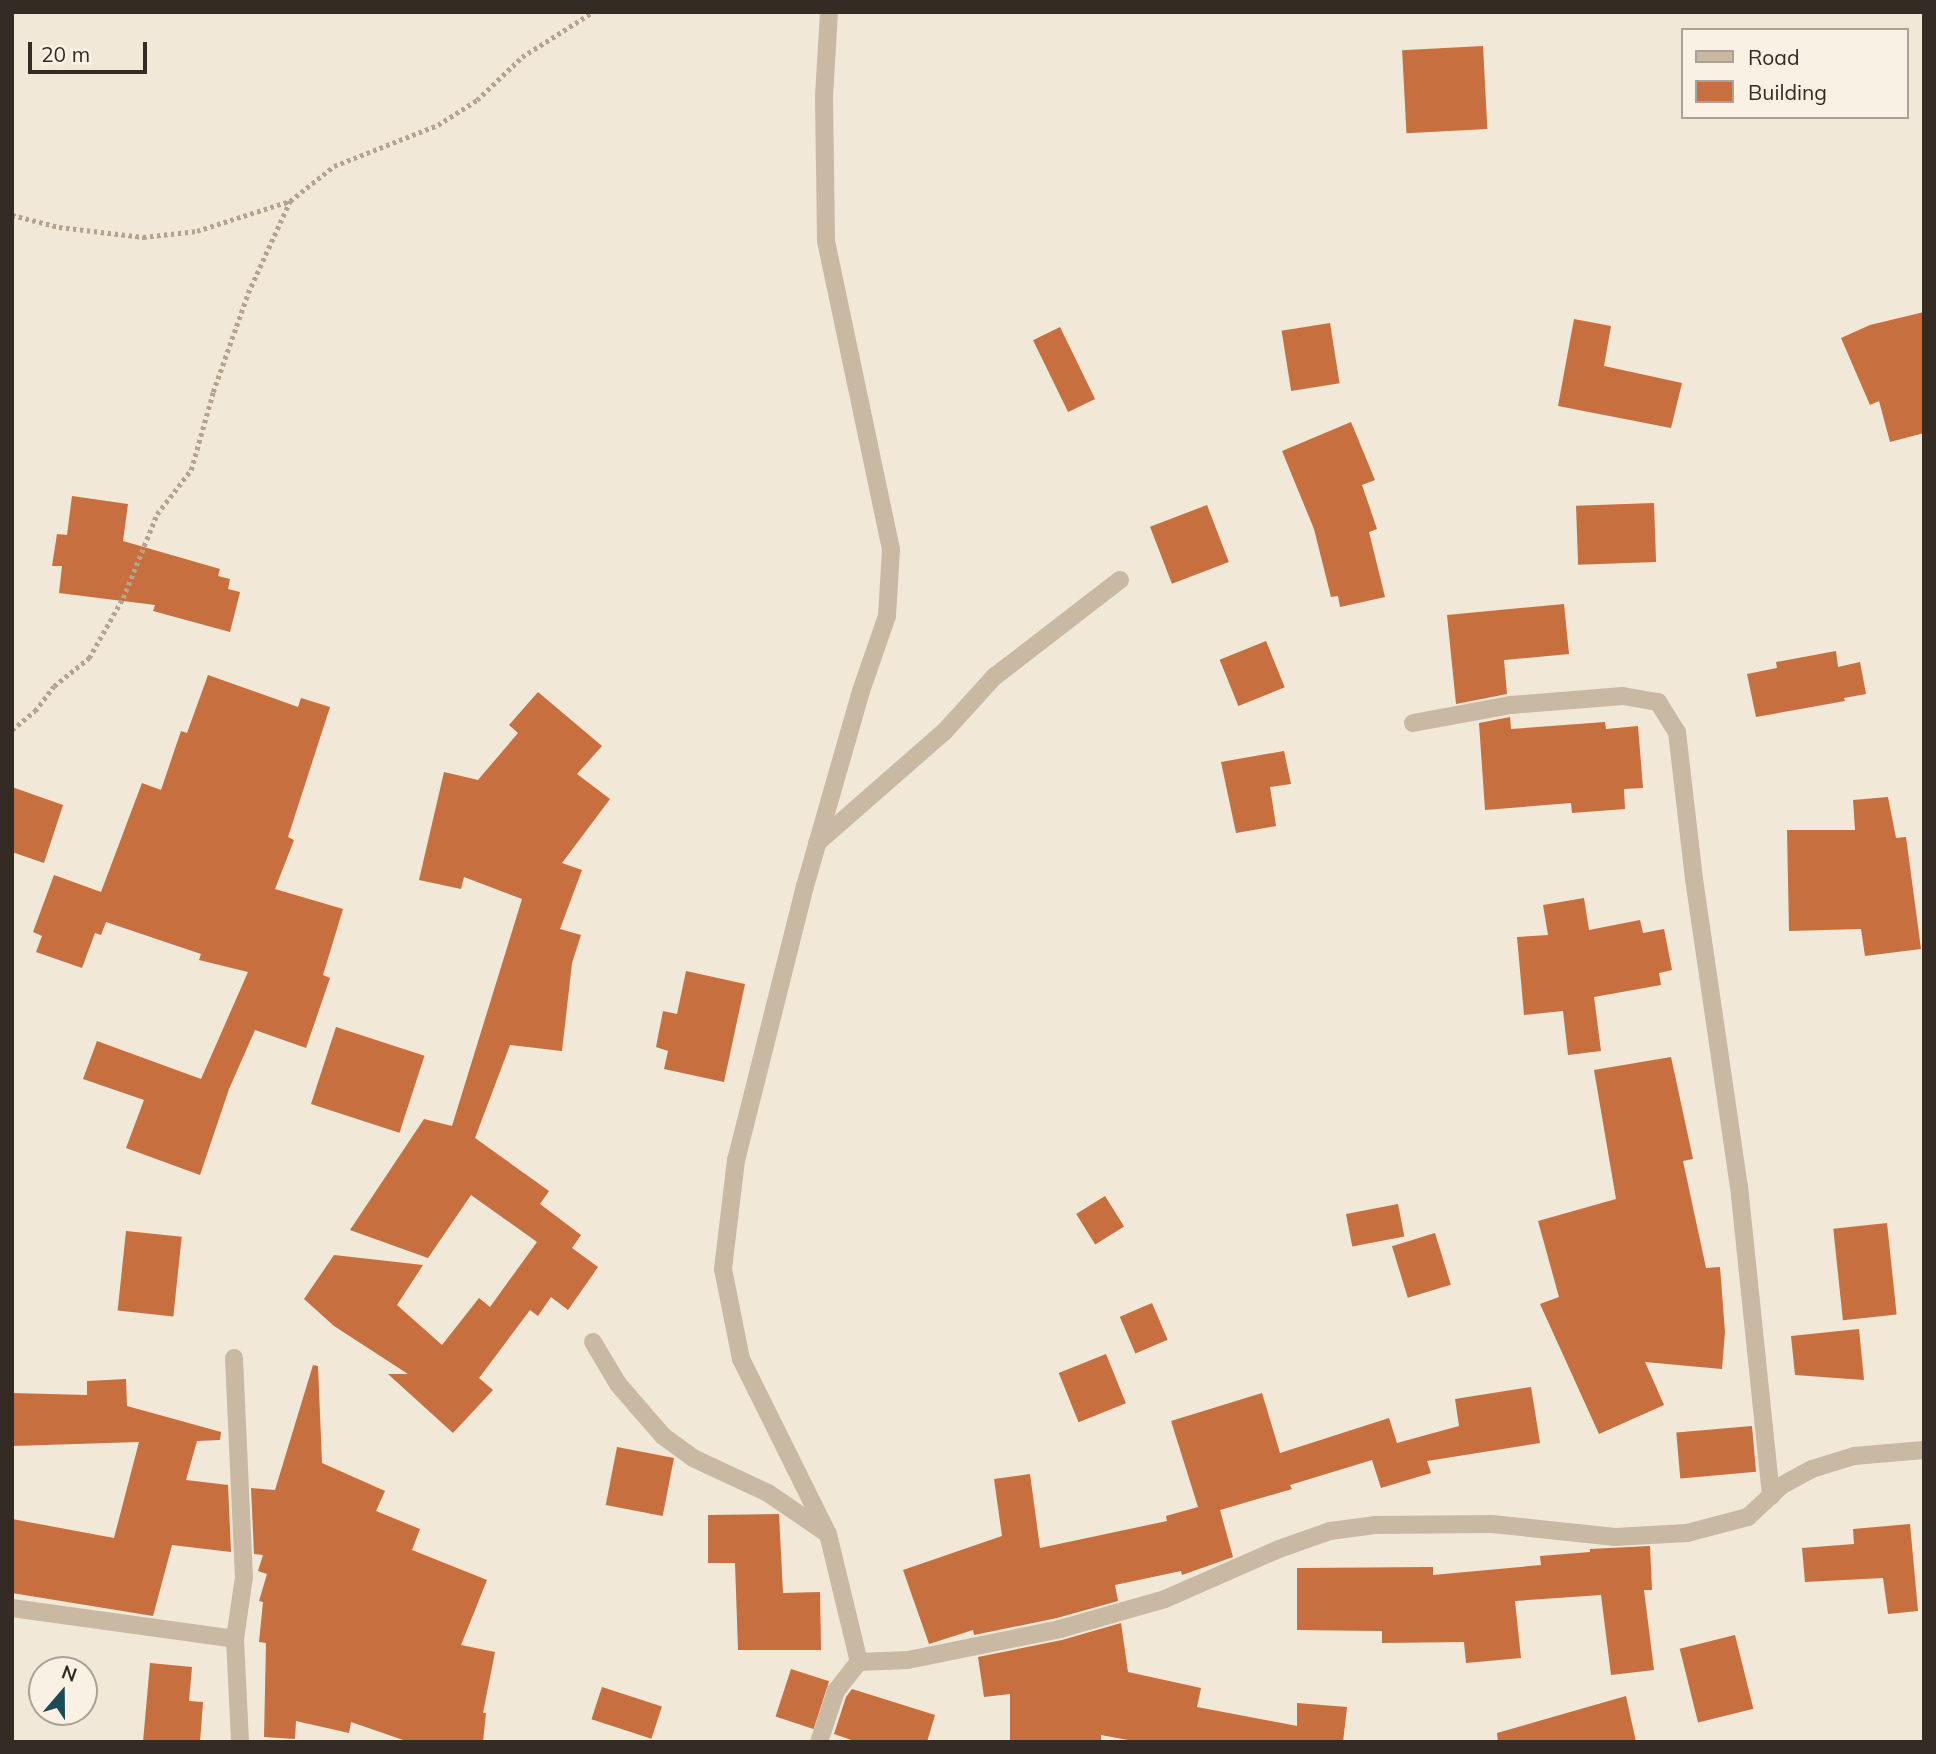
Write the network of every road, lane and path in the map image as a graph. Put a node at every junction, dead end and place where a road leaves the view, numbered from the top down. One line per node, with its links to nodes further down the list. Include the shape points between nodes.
1 (593, 12): 3 (path, via 522,57 477,100 438,125 334,166)
2 (829, 12): 8 (street, via 824,96 826,241 891,549 887,616)
3 (290, 201): 4 (path, via 197,231 143,237 59,227); 7 (path, via 248,293 191,470 157,514 123,598 89,658)
4 (12, 215)
5 (1120, 580): 8 (street, via 994,677 944,733)
6 (1413, 723): 12 (street, via 1511,705 1623,696 1658,702 1677,732 1739,1186)
7 (12, 730)
8 (817, 843): 13 (street, via 736,1160 723,1269 741,1359)
9 (593, 1342): 13 (street, via 618,1384 663,1436 693,1458 768,1493)
10 (234, 1358): 15 (street, via 244,1577)
11 (1924, 1450): 12 (street, via 1854,1456 1812,1469)
12 (1771, 1496): 16 (street, via 1748,1517 1687,1534 1615,1537 1492,1524 1376,1525 1330,1531 1165,1599 1060,1629 908,1660)
13 (828, 1534): 16 (street)
14 (12, 1608): 15 (street)
15 (235, 1639): 17 (street)
16 (859, 1662): 18 (street, via 836,1691)
17 (240, 1742)
18 (819, 1742)

